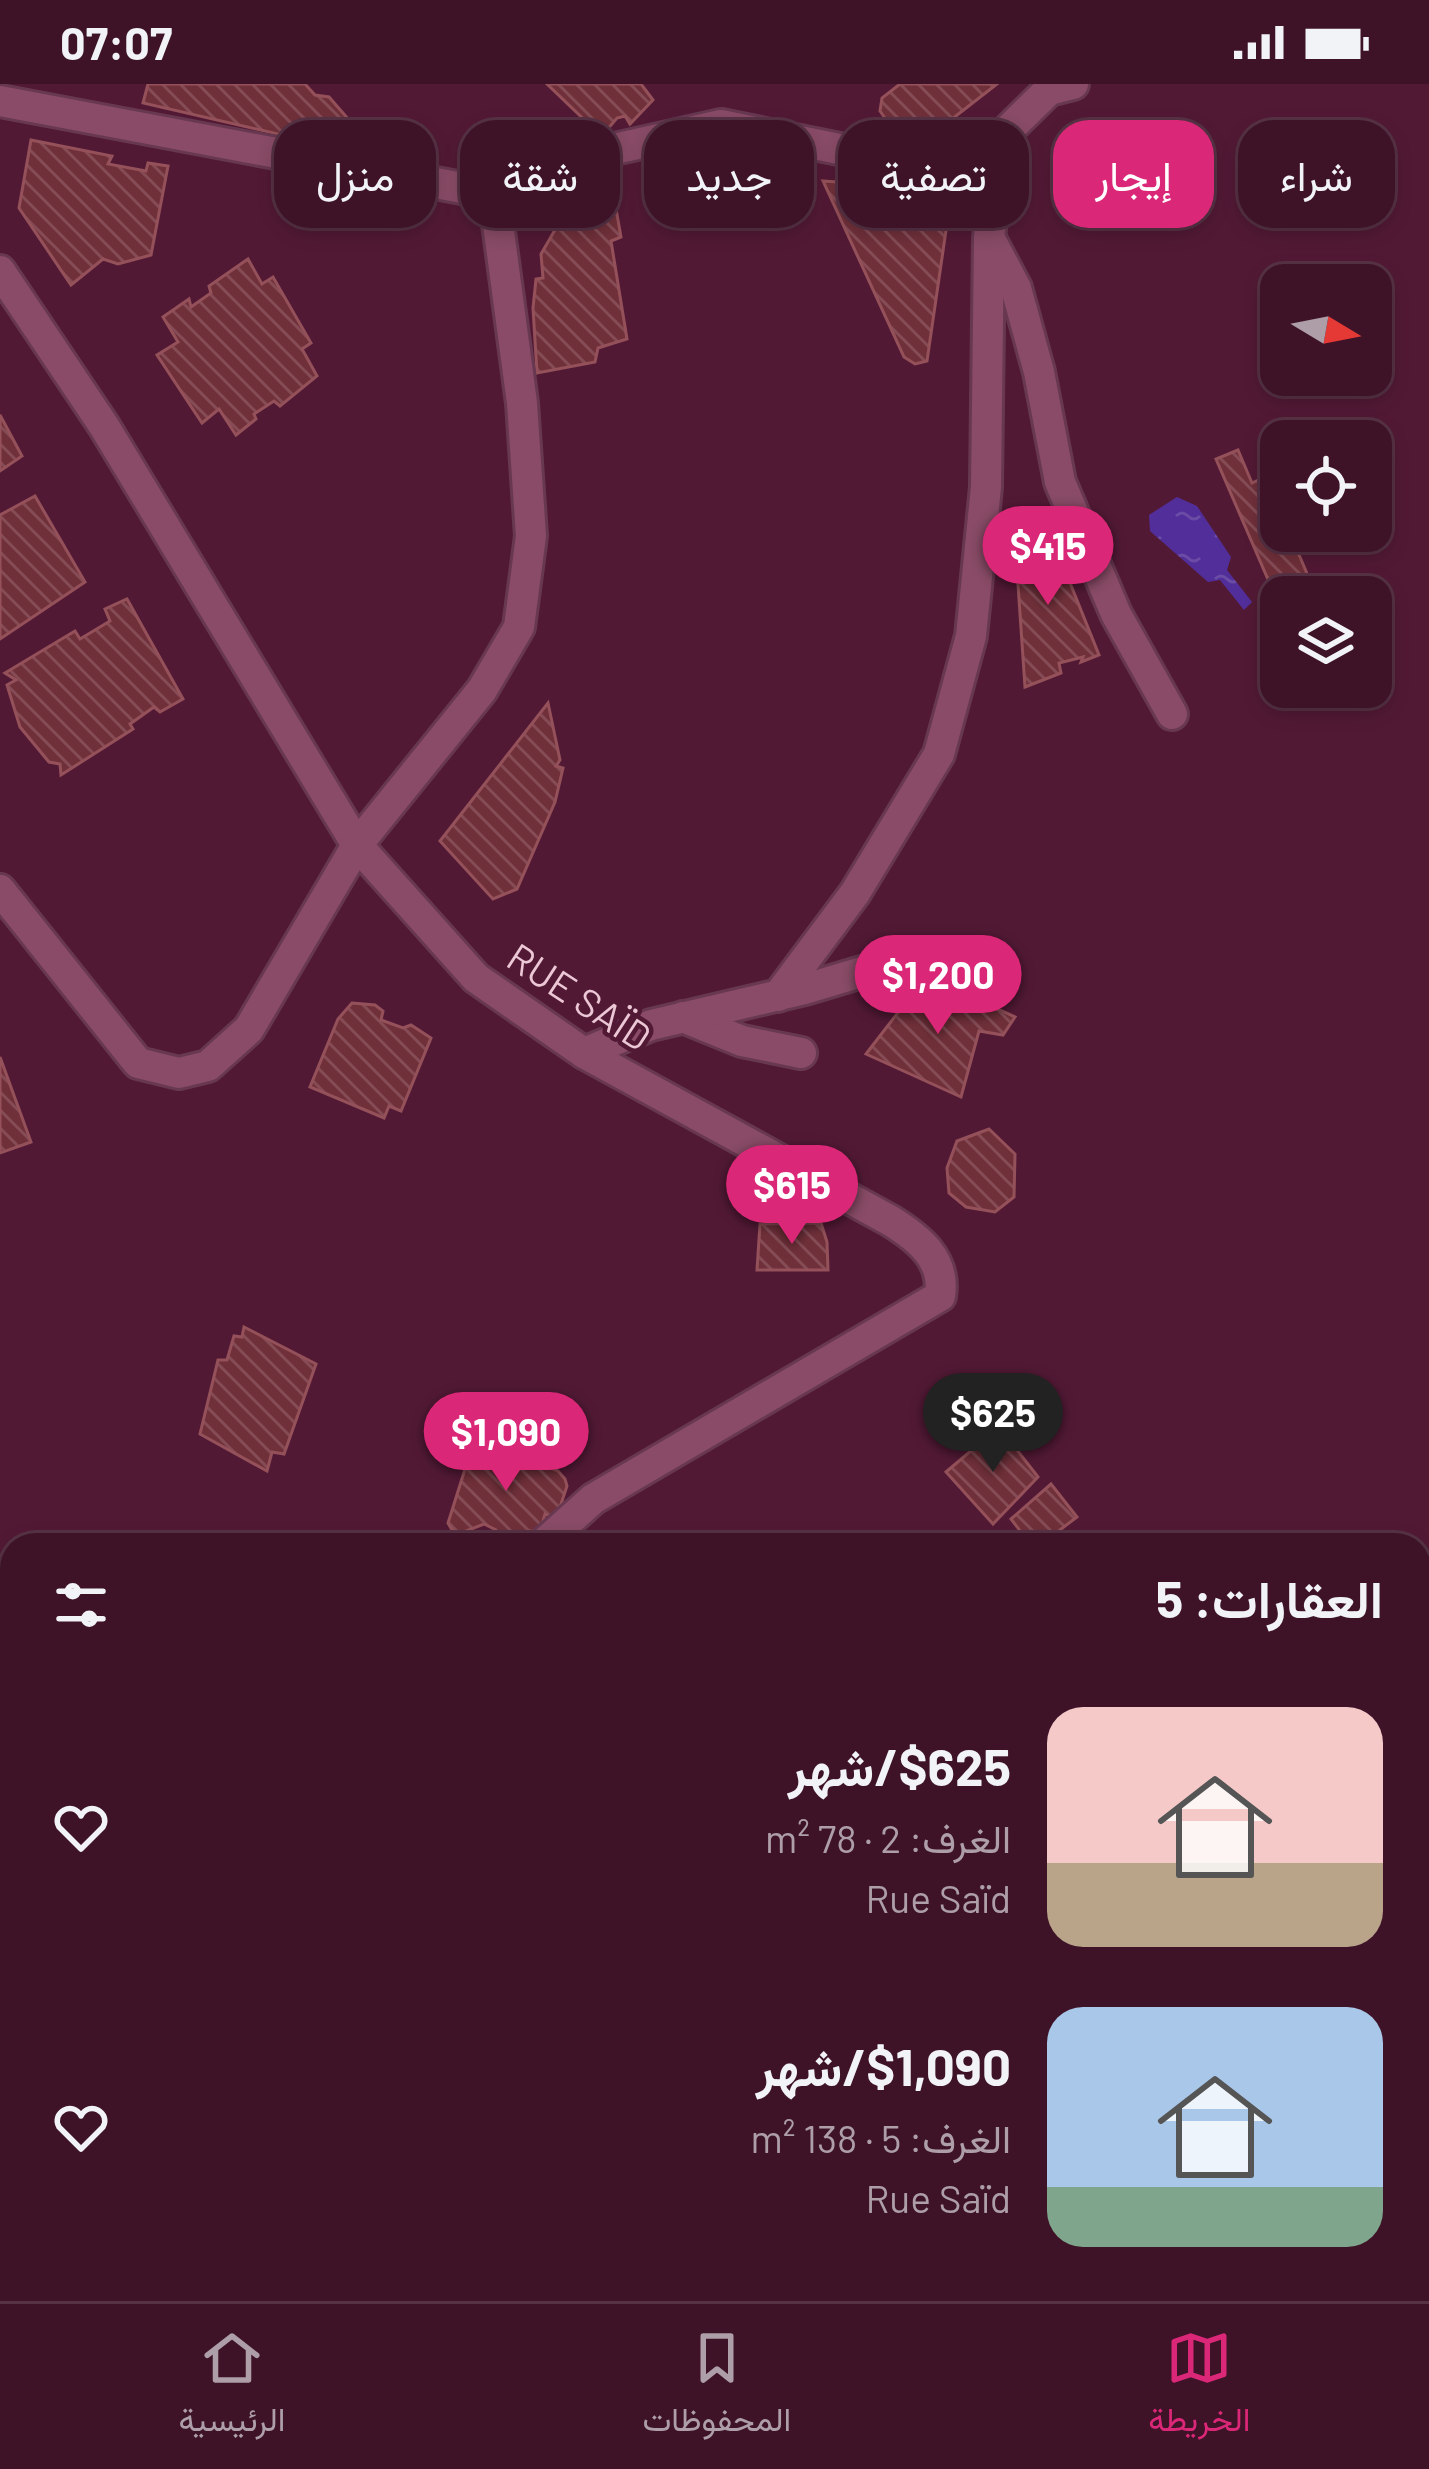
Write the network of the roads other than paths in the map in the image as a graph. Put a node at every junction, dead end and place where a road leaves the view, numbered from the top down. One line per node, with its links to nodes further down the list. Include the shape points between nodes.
1 (1073, 84): 3 (street, via 1049,90)
2 (0, 101): 6 (street)
3 (1019, 120)
4 (620, 148): 5 (street, via 721,125)
5 (838, 149)
6 (460, 188)
7 (499, 228): 12 (street, via 529,514 519,627 482,690)
8 (990, 228): 9 (street)
9 (989, 238): 11 (street, via 1016,288 1060,482 1116,614); 15 (street, via 986,487 971,636 939,754 855,893)
10 (0, 271): 12 (street, RUE SAÏD, via 104,426)
11 (1172, 714)
12 (357, 845): 13 (street, via 249,1029 208,1066 179,1073 138,1063); 17 (street, RUE SAÏD, via 476,978)
13 (0, 890)
14 (925, 953): 15 (street)
15 (778, 996): 16 (street)
16 (683, 1018): 17 (street); 18 (street)
17 (584, 1053): 19 (street, RUE SAÏD, via 909,1232 926,1244 942,1283 940,1296 593,1499)
18 (801, 1053)
19 (555, 1533)

